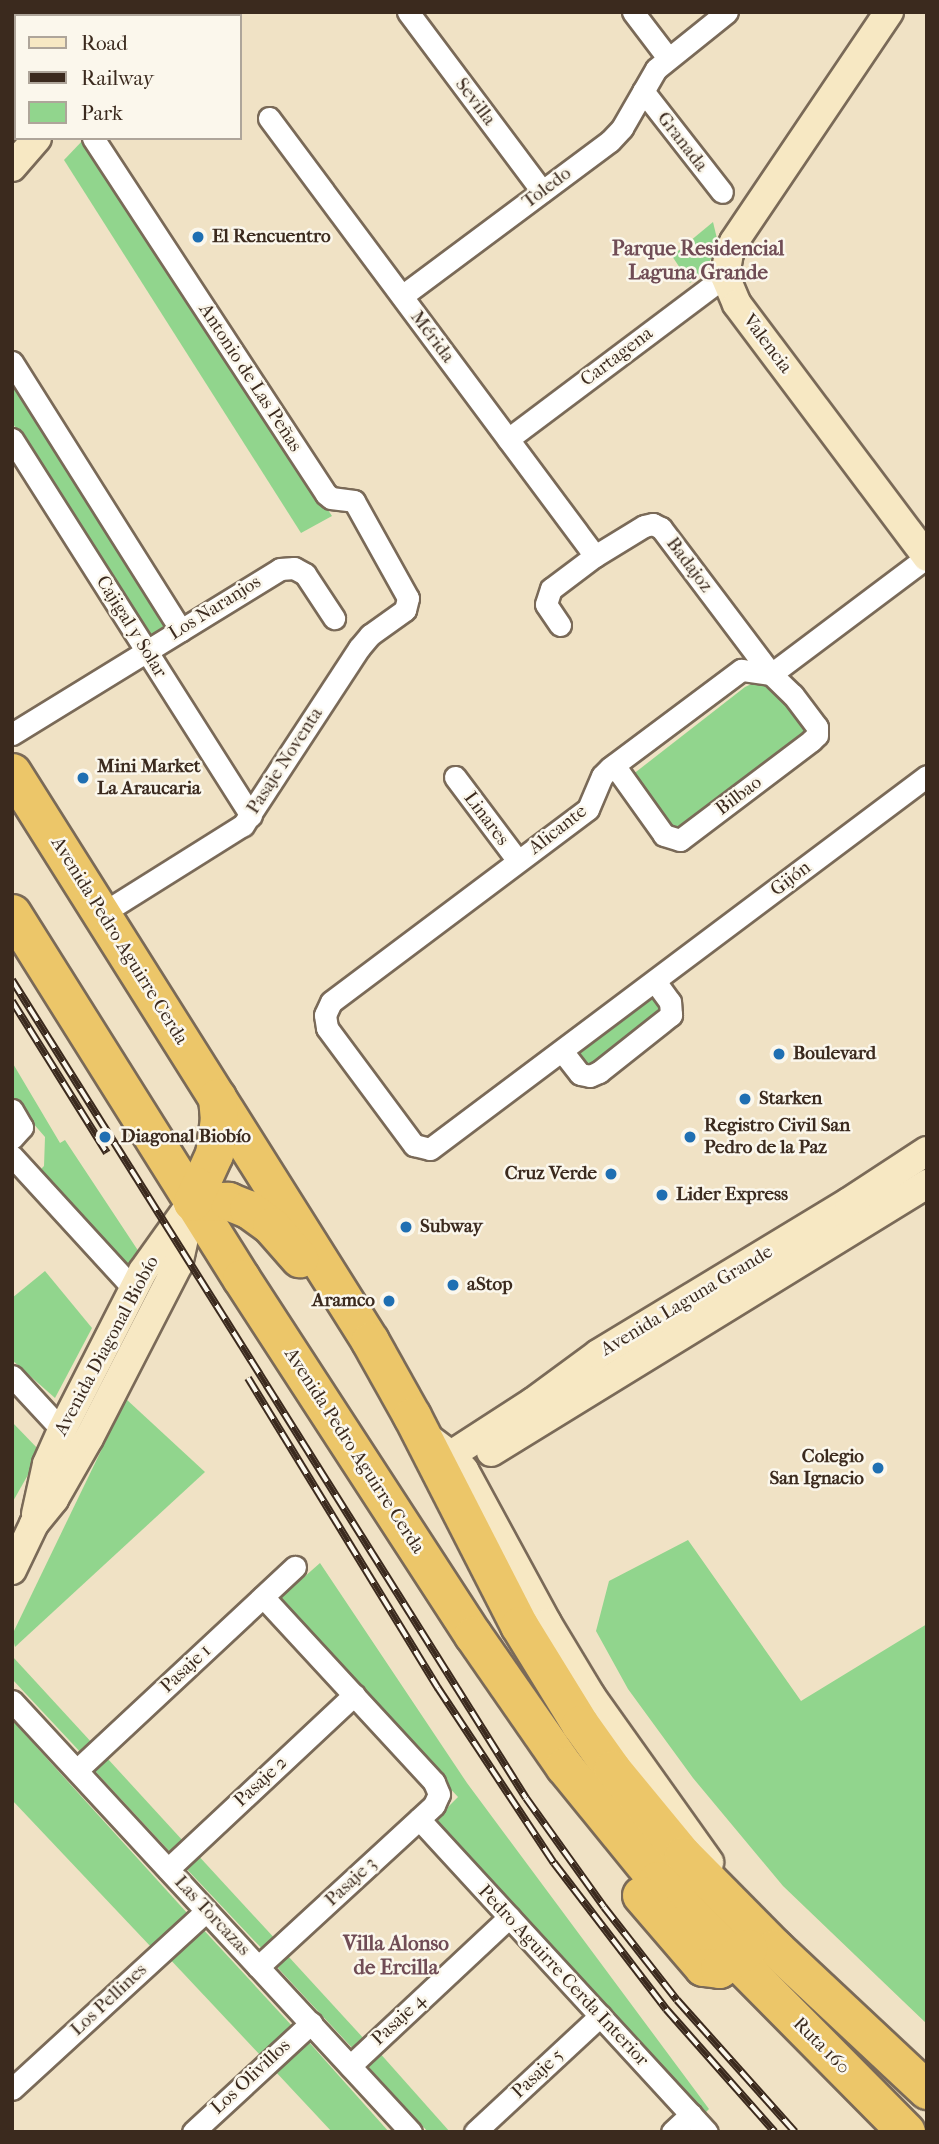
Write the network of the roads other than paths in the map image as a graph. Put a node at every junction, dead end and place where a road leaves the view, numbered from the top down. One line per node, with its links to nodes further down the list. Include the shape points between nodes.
1 (408, 12): 11 (street, Sevilla)
2 (633, 12): 5 (street)
3 (727, 12): 5 (street, Toledo)
4 (889, 12): 13 (main road, via 734,242)
5 (668, 58): 6 (street, Toledo)
6 (643, 91): 11 (street, Toledo, via 617,135); 12 (street, Granada)
7 (270, 118): 14 (street, Mérida)
8 (35, 140): 10 (main road)
9 (94, 140): 20 (street, Antonio de Las Peñas, via 326,494 354,501 407,592)
10 (12, 167)
11 (542, 191): 14 (street, Toledo)
12 (722, 192)
13 (725, 276): 17 (street, Cartagena); 19 (main road, Valencia, via 737,304)
14 (402, 296): 17 (street, Mérida)
15 (12, 362): 23 (street)
16 (12, 439): 24 (street, Cajigal y Solar)
17 (508, 439): 18 (street, Mérida)
18 (595, 556): 22 (street, Badajoz, via 547,593 546,604); 25 (street, Badajoz, via 644,526 661,528)
19 (927, 557): 25 (street)
20 (408, 604): 31 (street, Pasaje Noventa, via 359,648)
21 (334, 618): 23 (street, Los Naranjos, via 305,574 287,567)
22 (560, 625)
23 (181, 630): 24 (street, Los Naranjos)
24 (146, 652): 26 (street, Los Naranjos); 31 (street, Cajigal y Solar)
25 (771, 674): 27 (street, Alicante, via 741,670); 27 (street, Bilbao, via 815,723 817,735 680,840 664,835)
26 (12, 734)
27 (614, 765): 32 (street, Alicante, via 602,776 588,809)
28 (12, 772): 34 (highway, Avenida Pedro Aguirre Cerda)
29 (455, 776): 32 (street, Linares)
30 (927, 776): 35 (street, Gijón)
31 (251, 815): 34 (street, Pasaje Noventa, via 232,833)
32 (518, 861): 37 (street, Alicante, via 331,1002 325,1015 327,1028)
33 (12, 913): 42 (highway, Avenida Pedro Aguirre Cerda)
34 (101, 914): 38 (highway, Avenida Pedro Aguirre Cerda)
35 (655, 981): 36 (street, Gijón); 36 (street, via 670,1002 671,1015 599,1072 580,1074)
36 (562, 1051): 37 (street, Gijón, via 430,1149 414,1145)
37 (372, 1090)
38 (217, 1097): 42 (highway, via 214,1154); 46 (highway, Avenida Pedro Aguirre Cerda, via 370,1341)
39 (927, 1151): 47 (main road, Avenida Laguna Grande, via 598,1354)
40 (12, 1156): 43 (street)
41 (927, 1184): 47 (main road, Avenida Laguna Grande)
42 (192, 1202): 43 (main road, Avenida Diagonal Biobío); 46 (highway, via 228,1202 248,1209 290,1245 361,1355); 48 (main road, Avenida Diagonal Biobío, via 178,1265 67,1478); 60 (highway, Avenida Pedro Aguirre Cerda, via 535,1726 629,1849)
43 (133, 1289): 45 (main road, Avenida Diagonal Biobío)
44 (12, 1376): 45 (street)
45 (62, 1430): 48 (main road, Avenida Diagonal Biobío, via 47,1464)
46 (421, 1433): 47 (main road, Avenida Pedro Aguirre Cerda); 59 (highway, Avenida Pedro Aguirre Cerda, via 519,1625 580,1724 659,1827)
47 (457, 1462): 59 (main road, Avenida Pedro Aguirre Cerda, via 590,1696)
48 (34, 1524): 50 (main road, Avenida Diagonal Biobío)
49 (295, 1567): 51 (street, Pasaje 1)
50 (12, 1570)
51 (263, 1597): 52 (street); 54 (street, Pasaje 1)
52 (354, 1695): 55 (street, Pasaje 3, via 434,1782 439,1794); 56 (street, Pasaje 2)
53 (12, 1701): 54 (street, Las Torcazas)
54 (77, 1770): 56 (street, Las Torcazas)
55 (419, 1819): 58 (street, Pedro Aguirre Cerda Interior); 61 (street, Pasaje 3)
56 (168, 1869): 57 (street, Las Torcazas)
57 (206, 1911): 61 (street, Las Torcazas); 65 (street, Los Pellines)
58 (509, 1917): 62 (street, Pedro Aguirre Cerda Interior); 64 (street, Pasaje 4)
59 (762, 1935): 60 (highway); 66 (highway, Ruta 160)
60 (735, 1961): 73 (highway, Ruta 160)
61 (258, 1967): 63 (street, Las Torcazas)
62 (600, 2016): 67 (street, Pedro Aguirre Cerda Interior); 70 (street, Pasaje 5)
63 (311, 2023): 64 (street, Las Torcazas); 68 (street, Los Olivillos)
64 (350, 2066): 69 (street, Las Torcazas)
65 (12, 2089)
66 (927, 2090)
67 (691, 2114): 71 (street); 72 (street, Pedro Aguirre Cerda Interior)
68 (192, 2132)
69 (411, 2132)
70 (475, 2132)
71 (673, 2132)
72 (707, 2132)
73 (906, 2132)

